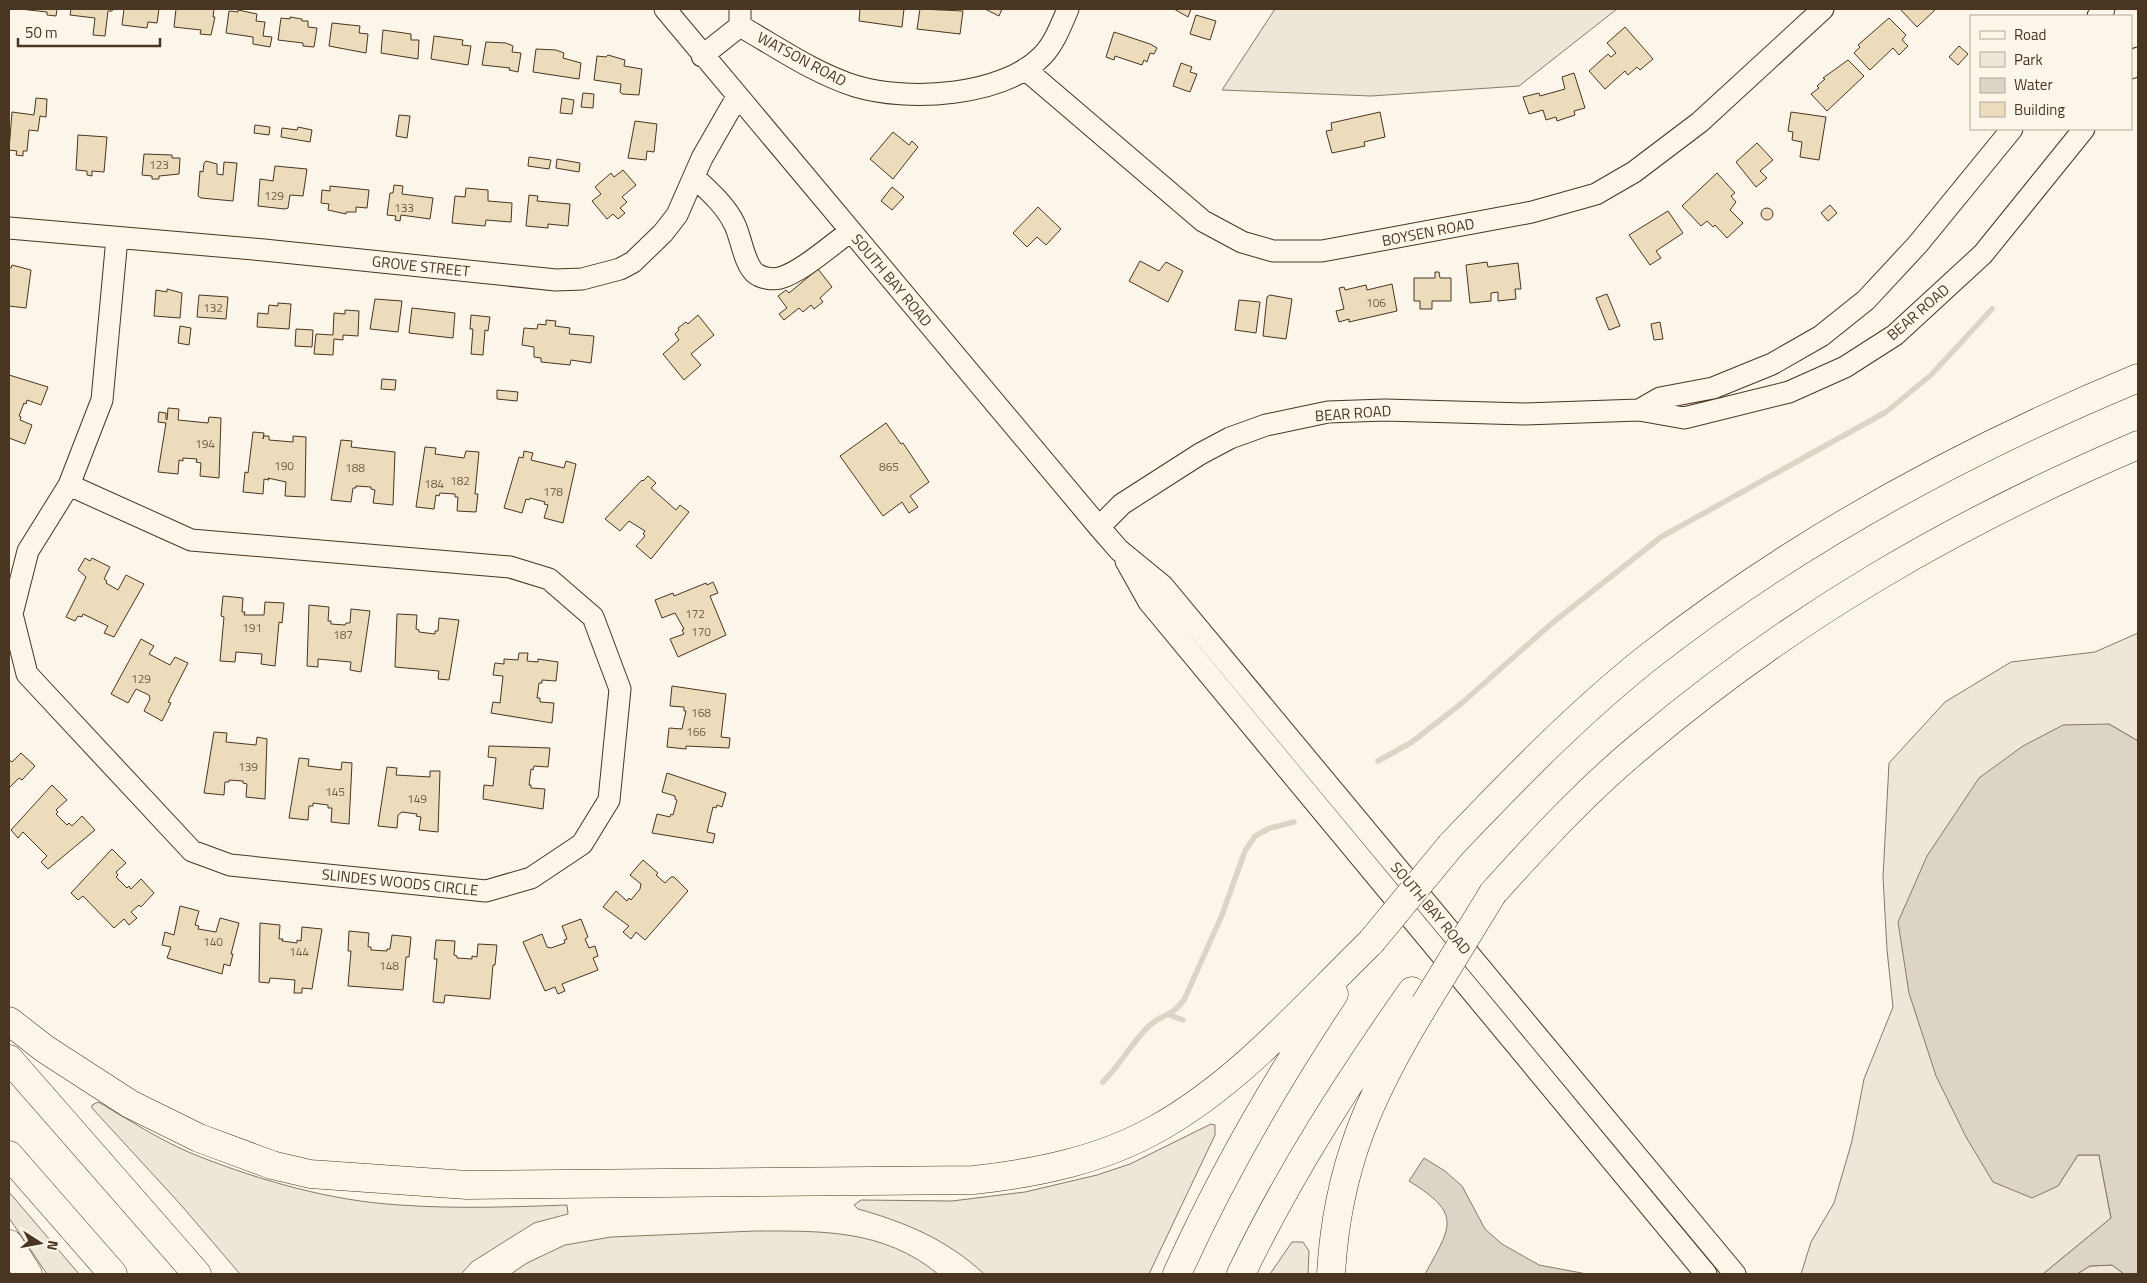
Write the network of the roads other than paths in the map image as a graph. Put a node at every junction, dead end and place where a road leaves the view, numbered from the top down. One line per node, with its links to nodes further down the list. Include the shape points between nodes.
1 (665, 9): 5 (street, SOUTH BAY ROAD)
2 (1068, 9): 6 (street, WATSON ROAD, via 1054,40 1042,56)
3 (1823, 9): 6 (street, BOYSEN ROAD, via 1700,122 1634,172 1596,194 1532,212 1322,251 1273,251 1242,242 1203,220)
4 (740, 17): 5 (street); 6 (street, WATSON ROAD, via 812,68 854,86 890,95 942,95 989,85)
5 (702, 56): 7 (street, SOUTH BAY ROAD)
6 (1025, 69)
7 (737, 97): 10 (street, GROVE STREET); 12 (street, SOUTH BAY ROAD)
8 (2011, 130): 15 (street, BEAR ROAD, via 1918,244 1866,300 1821,336 1772,364 1713,388 1660,398)
9 (2083, 130): 15 (street, BEAR ROAD, via 1983,254 1895,335 1845,367 1789,392 1684,418)
10 (694, 177): 12 (street, via 718,199 734,224 754,272 762,277 781,278); 13 (street, GROVE STREET, via 677,215 633,262 620,269 582,279 556,280)
11 (9, 228): 13 (street, GROVE STREET)
12 (851, 231): 18 (street, SOUTH BAY ROAD)
13 (117, 238): 17 (street, SLINDES WOODS CIRCLE, via 102,400)
14 (2138, 378): 20 (highway, bridge, via 2058,412 1935,472 1814,540 1756,578 1645,660 1592,705 1451,845)
15 (1639, 410): 18 (street, BEAR ROAD, via 1524,414 1385,410 1328,412 1266,425 1230,438 1200,454 1122,504)
16 (2138, 445): 21 (highway, bridge, via 1979,518 1893,566 1802,622 1745,662 1638,748 1587,795 1493,893)
17 (69, 485): 17 (street, SLINDES WOODS CIRCLE, via 28,551 12,614 27,674 192,851 230,865 486,891 531,878 582,844 608,800 620,689 593,617 548,579 510,567 191,540)
18 (1099, 527): 19 (street, SOUTH BAY ROAD)
19 (1119, 550): 32 (street, SOUTH BAY ROAD, via 1149,602); 33 (street, SOUTH BAY ROAD, via 1163,586)
20 (1371, 942): 22 (highway, via 1228,1080 1179,1116 1134,1140 1086,1159 1031,1172 974,1180 467,1185 310,1174 272,1165 200,1138 130,1104 45,1049); 29 (highway, via 1259,1111)
21 (1419, 997): 30 (highway, via 1333,1106 1296,1166); 31 (highway, via 1353,1146 1340,1202)
22 (9, 1021)
23 (9, 1058): 28 (highway)
24 (9, 1155): 27 (highway)
25 (9, 1244): 26 (highway)
26 (28, 1274)
27 (113, 1274)
28 (197, 1274)
29 (1177, 1274)
30 (1241, 1274)
31 (1331, 1274)
32 (1706, 1274)
33 (1735, 1274)

